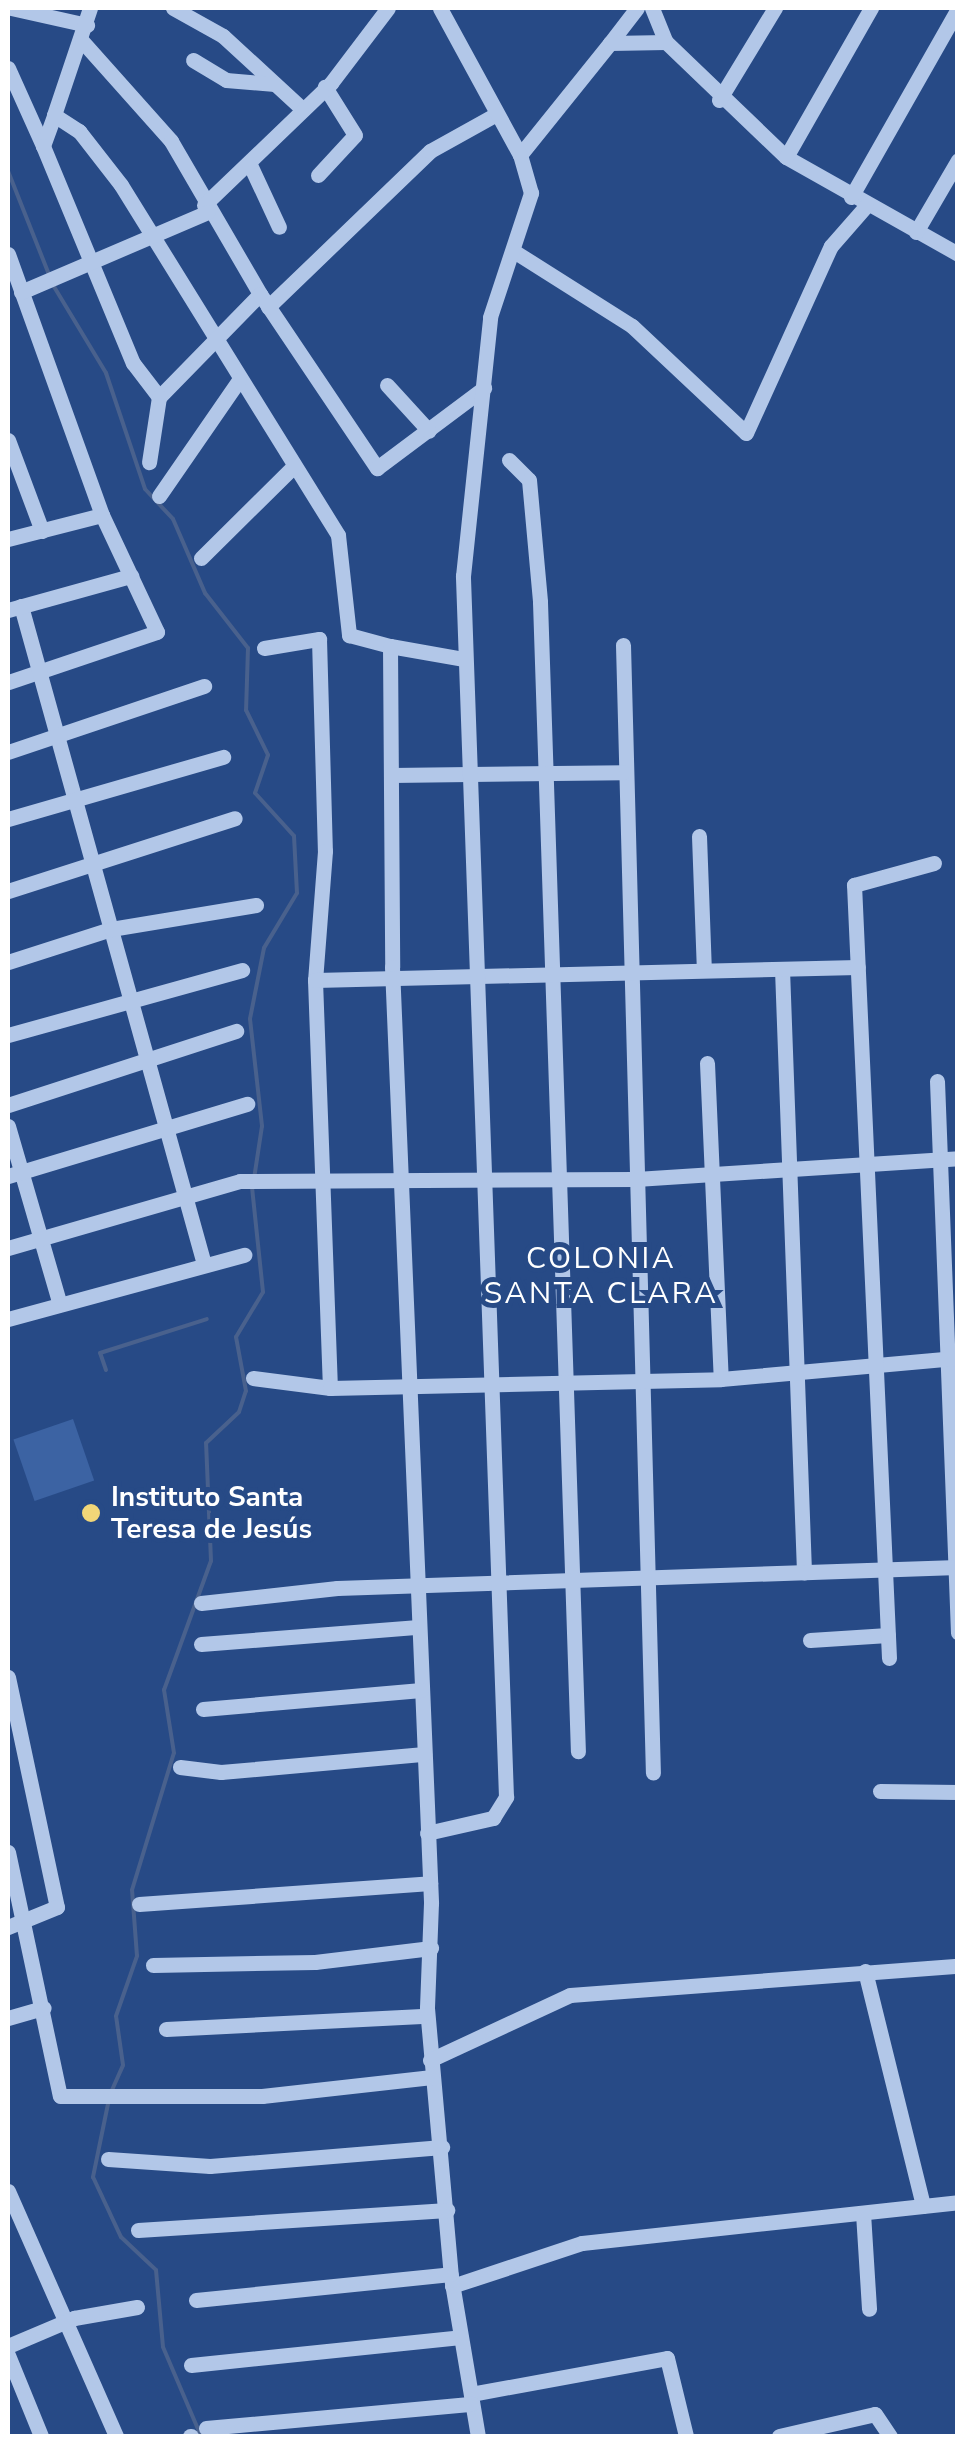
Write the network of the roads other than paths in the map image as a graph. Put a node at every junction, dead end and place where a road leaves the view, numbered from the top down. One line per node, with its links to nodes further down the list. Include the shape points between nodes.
1 (11, 8): 10 (street)
2 (173, 8): 16 (street, via 223,36)
3 (388, 8): 17 (street)
4 (440, 8): 21 (street)
5 (637, 8): 13 (street)
6 (652, 8): 12 (street)
7 (775, 8): 18 (street)
8 (871, 8): 24 (street)
9 (958, 9): 28 (street)
10 (89, 16): 11 (street)
11 (82, 41): 20 (street); 29 (street, via 171,142)
12 (666, 42): 13 (street); 18 (street)
13 (610, 43): 23 (street)
14 (193, 60): 16 (street, via 226,80)
15 (8, 68): 22 (street)
16 (275, 84): 19 (street)
17 (325, 87): 19 (street); 27 (street, via 354,135)
18 (719, 100): 24 (street)
19 (300, 106): 26 (street)
20 (54, 115): 22 (street); 32 (street, via 108,166)
21 (493, 116): 23 (street); 38 (street, via 430,150)
22 (43, 146): 36 (street)
23 (520, 155): 33 (street, via 531,193)
24 (786, 157): 28 (street)
25 (958, 160): 31 (street)
26 (251, 167): 29 (street); 30 (street)
27 (318, 175)
28 (858, 202): 31 (street); 33 (street, via 831,246 746,433 632,326)
29 (206, 209): 32 (street); 38 (street)
30 (279, 226)
31 (916, 232): 35 (street)
32 (150, 240): 36 (street); 39 (street)
33 (516, 252): 42 (street, via 490,317)
34 (8, 254): 37 (street)
35 (958, 254)
36 (92, 264): 37 (street); 43 (street, via 133,363)
37 (21, 292): 50 (street)
38 (264, 301): 39 (street); 44 (street, via 378,468)
39 (215, 342): 40 (street); 43 (street)
40 (240, 380): 48 (street); 49 (street)
41 (386, 385): 44 (street)
42 (484, 388): 44 (street); 61 (street)
43 (160, 397): 47 (street)
44 (430, 431)
45 (8, 440): 51 (street)
46 (509, 460): 69 (street, via 529,480 535,516)
47 (149, 462)
48 (294, 466): 53 (street); 56 (street, via 338,534)
49 (159, 496)
50 (102, 516): 51 (street); 54 (street)
51 (42, 531): 52 (street)
52 (8, 539)
53 (200, 558)
54 (131, 576): 55 (street); 62 (street, via 154,638)
55 (14, 608): 62 (street)
56 (348, 635): 57 (street); 59 (street)
57 (318, 640): 60 (street); 90 (street, via 325,850)
58 (623, 645): 68 (street)
59 (390, 646): 61 (street); 71 (street)
60 (264, 648)
61 (463, 659): 70 (street)
62 (42, 672): 63 (street); 65 (street)
63 (8, 682)
64 (204, 686): 65 (street)
65 (60, 737): 66 (street); 72 (street)
66 (8, 752)
67 (223, 756): 72 (street)
68 (623, 772): 69 (street); 86 (street)
69 (546, 773): 70 (street); 87 (street)
70 (468, 774): 71 (street); 88 (street)
71 (390, 775): 89 (street)
72 (78, 795): 74 (street); 76 (street)
73 (235, 818): 76 (street)
74 (8, 819)
75 (699, 836): 85 (street)
76 (92, 862): 78 (street); 80 (street)
77 (934, 863): 82 (street, via 856,878)
78 (8, 891)
79 (256, 905): 80 (street)
80 (111, 929): 81 (street); 91 (street)
81 (8, 962)
82 (858, 967): 83 (street); 102 (street)
83 (782, 969): 85 (street); 103 (street)
84 (242, 970): 91 (street)
85 (704, 970): 86 (street)
86 (627, 972): 87 (street); 106 (street)
87 (550, 974): 88 (street); 108 (street)
88 (473, 976): 89 (street); 107 (street)
89 (392, 978): 90 (street); 109 (street)
90 (315, 980): 110 (street)
91 (127, 997): 93 (street); 94 (street)
92 (236, 1031): 94 (street)
93 (8, 1036)
94 (144, 1063): 98 (street); 99 (street)
95 (707, 1063): 105 (street)
96 (937, 1081): 101 (street)
97 (247, 1104): 99 (street)
98 (8, 1105)
99 (164, 1124): 104 (street); 111 (street)
100 (8, 1126): 104 (street)
101 (950, 1159): 102 (street); 118 (street)
102 (867, 1164): 103 (street); 119 (street)
103 (789, 1169): 105 (street); 120 (street)
104 (14, 1174): 112 (street)
105 (713, 1174): 106 (street); 122 (street)
106 (636, 1179): 108 (street); 123 (street)
107 (480, 1180): 108 (street); 109 (street); 125 (street)
108 (558, 1180): 124 (street)
109 (401, 1181): 110 (street); 126 (street)
110 (323, 1182): 111 (street, via 254,1181); 127 (street)
111 (183, 1192): 112 (street); 115 (street)
112 (40, 1238): 113 (street); 116 (street)
113 (8, 1248)
114 (244, 1255): 115 (street)
115 (204, 1264): 116 (street)
116 (59, 1301): 117 (street)
117 (8, 1318)
118 (956, 1358): 119 (street); 128 (street)
119 (876, 1367): 120 (street); 129 (street)
120 (797, 1373): 122 (street); 130 (street)
121 (252, 1378): 127 (street)
122 (721, 1379): 123 (street)
123 (644, 1380): 124 (street); 131 (street)
124 (566, 1382): 125 (street); 132 (street)
125 (488, 1384): 126 (street); 133 (street)
126 (409, 1386): 127 (street); 134 (street)
127 (330, 1388)
128 (956, 1567): 129 (street); 137 (street)
129 (885, 1571): 130 (street); 138 (street)
130 (804, 1572): 131 (street)
131 (651, 1580): 132 (street); 150 (street)
132 (573, 1587): 133 (street); 146 (street)
133 (494, 1589): 134 (street); 153 (street, via 506,1797 493,1818)
134 (417, 1591): 135 (street, via 337,1588); 136 (street)
135 (201, 1602)
136 (418, 1628): 140 (street); 143 (street)
137 (958, 1632)
138 (888, 1635): 139 (street); 141 (street)
139 (810, 1640)
140 (201, 1644)
141 (889, 1658)
142 (8, 1681): 145 (street)
143 (421, 1690): 144 (street); 147 (street)
144 (203, 1709)
145 (26, 1750): 148 (street); 157 (street, via 57,1907)
146 (578, 1750)
147 (424, 1754): 149 (street, via 236,1772); 153 (street)
148 (8, 1758)
149 (180, 1767)
150 (653, 1773)
151 (880, 1791): 152 (street)
152 (958, 1792)
153 (427, 1833): 155 (street)
154 (8, 1852): 157 (street)
155 (430, 1884): 156 (street); 158 (street)
156 (139, 1904)
157 (16, 1925): 162 (street)
158 (432, 1948): 159 (street); 163 (street)
159 (153, 1964)
160 (958, 1966): 161 (street)
161 (865, 1971): 166 (street, via 570,1995); 171 (street)
162 (44, 2008): 164 (street); 166 (street, via 53,2088 110,2096 262,2096)
163 (427, 2016): 165 (street); 166 (street)
164 (8, 2018)
165 (166, 2030)
166 (431, 2069): 167 (street)
167 (442, 2147): 168 (street, via 210,2166); 172 (street)
168 (108, 2158)
169 (8, 2190): 179 (street)
170 (958, 2202): 171 (street)
171 (923, 2206): 173 (street)
172 (447, 2210): 174 (street); 175 (street)
173 (863, 2213): 175 (street, via 582,2242); 178 (street)
174 (138, 2230)
175 (452, 2280): 176 (street); 180 (street)
176 (196, 2300)
177 (137, 2307): 179 (street)
178 (869, 2309)
179 (62, 2324): 181 (street); 188 (street)
180 (461, 2337): 183 (street); 184 (street)
181 (8, 2346)
182 (8, 2355): 187 (street)
183 (191, 2365)
184 (471, 2399): 186 (street); 189 (street); 190 (street, via 667,2358)
185 (822, 2432): 191 (street); 192 (street, via 875,2414)
186 (196, 2433)
187 (41, 2436)
188 (116, 2436)
189 (478, 2436)
190 (686, 2436)
191 (779, 2436)
192 (890, 2436)

